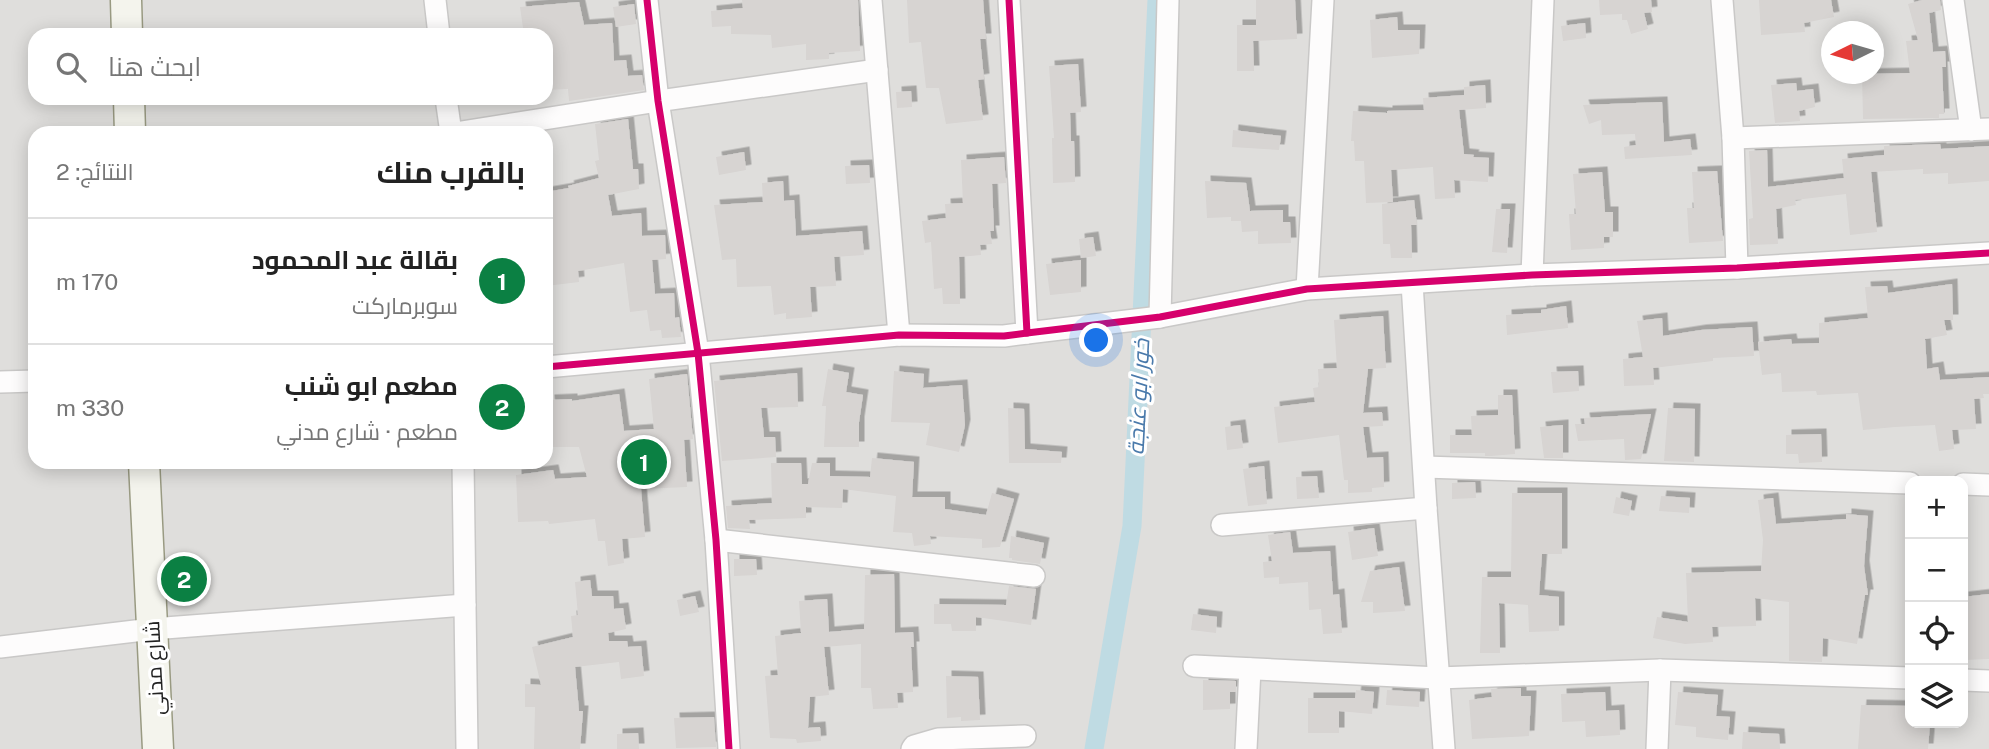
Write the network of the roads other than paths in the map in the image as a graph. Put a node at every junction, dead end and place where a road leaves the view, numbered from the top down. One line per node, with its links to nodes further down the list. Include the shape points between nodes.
1 (126, 0): 11 (street)
2 (435, 0): 12 (street)
3 (646, 0): 14 (street)
4 (871, 0): 13 (street)
5 (1009, 0): 28 (street)
6 (1168, 0): 27 (street)
7 (1323, 0): 26 (street)
8 (1543, 0): 24 (street)
9 (1722, 0): 21 (street)
10 (1953, 0): 20 (street)
11 (127, 28)
12 (438, 28)
13 (877, 70): 14 (street); 29 (street)
14 (658, 101): 19 (street); 30 (street)
15 (129, 105): 17 (street)
16 (447, 105): 18 (street)
17 (130, 126)
18 (452, 126)
19 (498, 126)
20 (1980, 129): 21 (street)
21 (1732, 138): 23 (street)
22 (1989, 253): 23 (street)
23 (1737, 268): 24 (street)
24 (1532, 275): 25 (street)
25 (1412, 283): 26 (street); 34 (street)
26 (1307, 289): 27 (street)
27 (1160, 317): 28 (street)
28 (1027, 333): 29 (street)
29 (899, 335): 30 (street)
30 (698, 353): 31 (street); 42 (street)
31 (553, 366)
32 (28, 381): 33 (street)
33 (0, 382)
34 (1424, 467): 37 (street); 40 (street)
35 (144, 469): 45 (street, شارع مدني)
36 (463, 469): 44 (street)
37 (1905, 483)
38 (1968, 484): 39 (street)
39 (1989, 485)
40 (1426, 508): 41 (street); 50 (street)
41 (1222, 525)
42 (716, 540): 43 (street); 57 (street)
43 (1034, 576)
44 (464, 605): 45 (street); 56 (street)
45 (152, 629): 46 (street); 55 (street, شارع مدني)
46 (0, 647)
47 (1194, 666): 48 (street)
48 (1250, 669): 50 (street); 59 (street)
49 (1660, 670): 50 (street); 51 (street); 61 (street)
50 (1438, 678): 60 (street)
51 (1905, 678)
52 (1968, 680): 53 (street)
53 (1989, 681)
54 (1025, 736): 58 (street, via 938,739)
55 (158, 749)
56 (467, 749)
57 (729, 749)
58 (912, 749)
59 (1246, 749)
60 (1444, 749)
61 (1657, 749)

